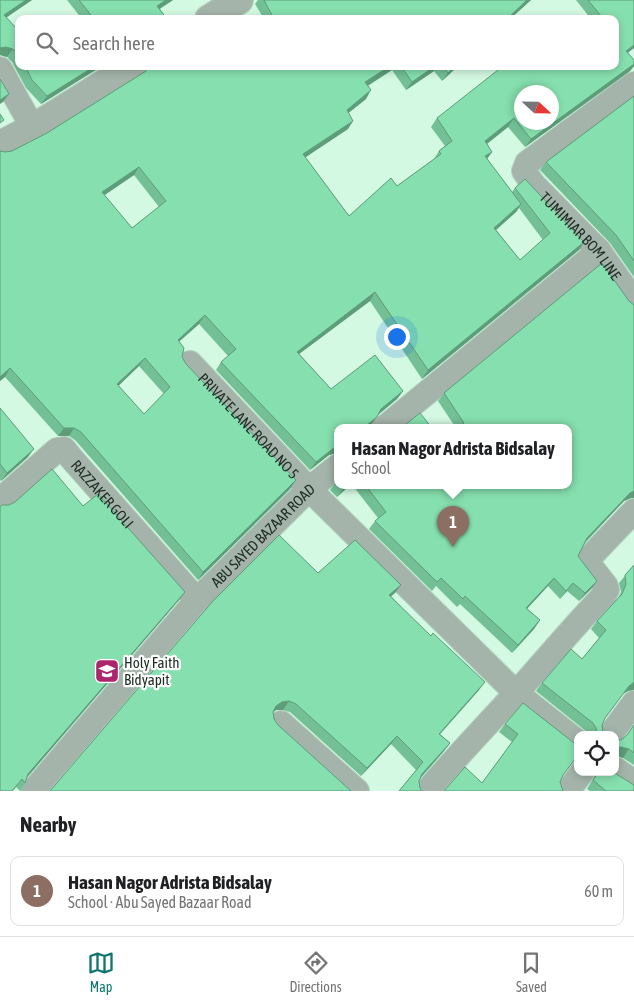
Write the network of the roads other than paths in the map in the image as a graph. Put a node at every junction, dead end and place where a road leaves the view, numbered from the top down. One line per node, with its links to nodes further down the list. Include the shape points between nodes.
1 (239, 0): 2 (street)
2 (215, 15)
3 (0, 70): 6 (street)
4 (126, 70): 6 (street)
5 (634, 84): 8 (street, TUMIMIAR BOM LINE, via 527,163 524,171)
6 (33, 128): 7 (street)
7 (0, 144)
8 (599, 251): 9 (street, TUMIMIAR BOM LINE); 11 (street)
9 (634, 300)
10 (190, 363): 13 (street, PRIVATE LANE ROAD NO 5)
11 (389, 424)
12 (334, 469): 13 (street)
13 (309, 489): 16 (street, ABU SAYED BAZAAR ROAD); 17 (street, ABU SAYED BAZAAR ROAD)
14 (0, 500): 16 (street, RAZZAKER GOLI, via 57,450 64,449)
15 (634, 511): 17 (street, via 588,563 606,586 604,595)
16 (197, 600): 25 (street, ABU SAYED BAZAAR ROAD)
17 (516, 693): 21 (street, ABU SAYED BAZAAR ROAD); 27 (street)
18 (634, 702): 20 (street)
19 (281, 723): 26 (street)
20 (613, 731)
21 (574, 739)
22 (619, 772): 24 (street)
23 (579, 776): 28 (street)
24 (634, 782)
25 (33, 791)
26 (357, 791)
27 (427, 791)
28 (568, 791)

